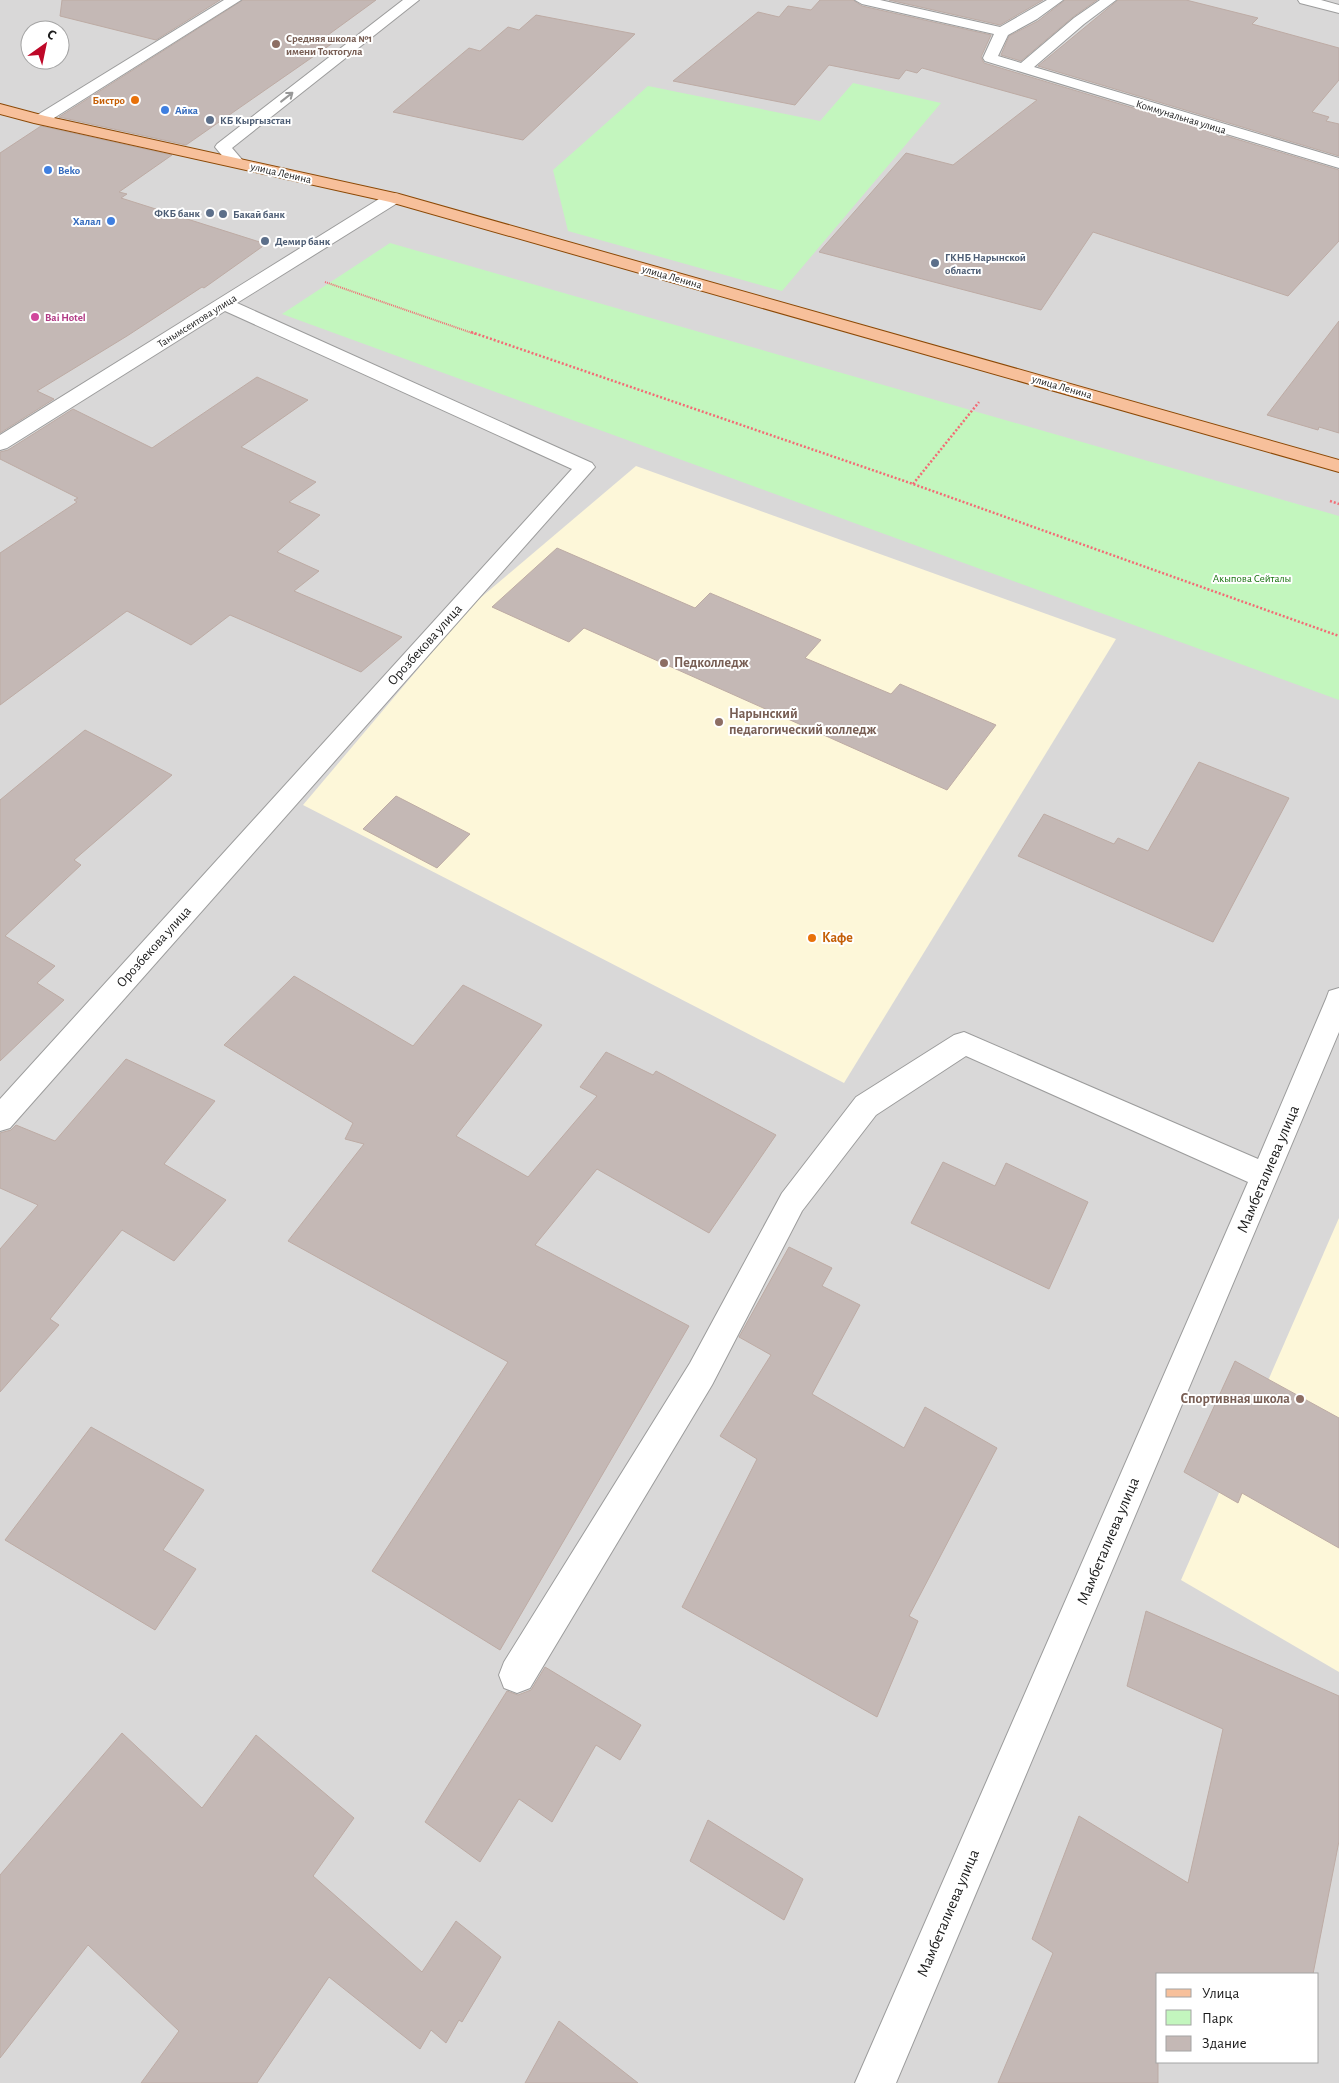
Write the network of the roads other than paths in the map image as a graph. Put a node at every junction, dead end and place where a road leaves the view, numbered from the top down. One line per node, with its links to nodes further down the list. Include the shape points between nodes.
1 (234, 0): 11 (street)
2 (412, 0): 12 (street, one-way to 2, via 223,147)
3 (862, 0): 8 (street)
4 (1056, 0): 8 (street)
5 (1109, 0): 9 (street)
6 (1306, 0): 7 (street)
7 (1339, 9)
8 (1002, 32): 9 (street, Коммунальная улица, via 990,58)
9 (1023, 69): 13 (street, Коммунальная улица)
10 (0, 109): 11 (main road, улица Ленина)
11 (40, 120): 12 (main road, улица Ленина)
12 (236, 162): 14 (main road, улица Ленина)
13 (1339, 163)
14 (393, 198): 15 (street, Танымсеитова улица); 17 (main road, улица Ленина)
15 (224, 304): 16 (street, Танымсеитова улица); 19 (street, Орозбекова улица, via 585,467)
16 (0, 444)
17 (1339, 466)
18 (1339, 999): 20 (street, Мамбеталиева улица)
19 (0, 1119)
20 (1265, 1176): 21 (street, via 964,1042 866,1106 792,1202 701,1374); 22 (street, Мамбеталиева улица)
21 (517, 1675)
22 (875, 2083)

